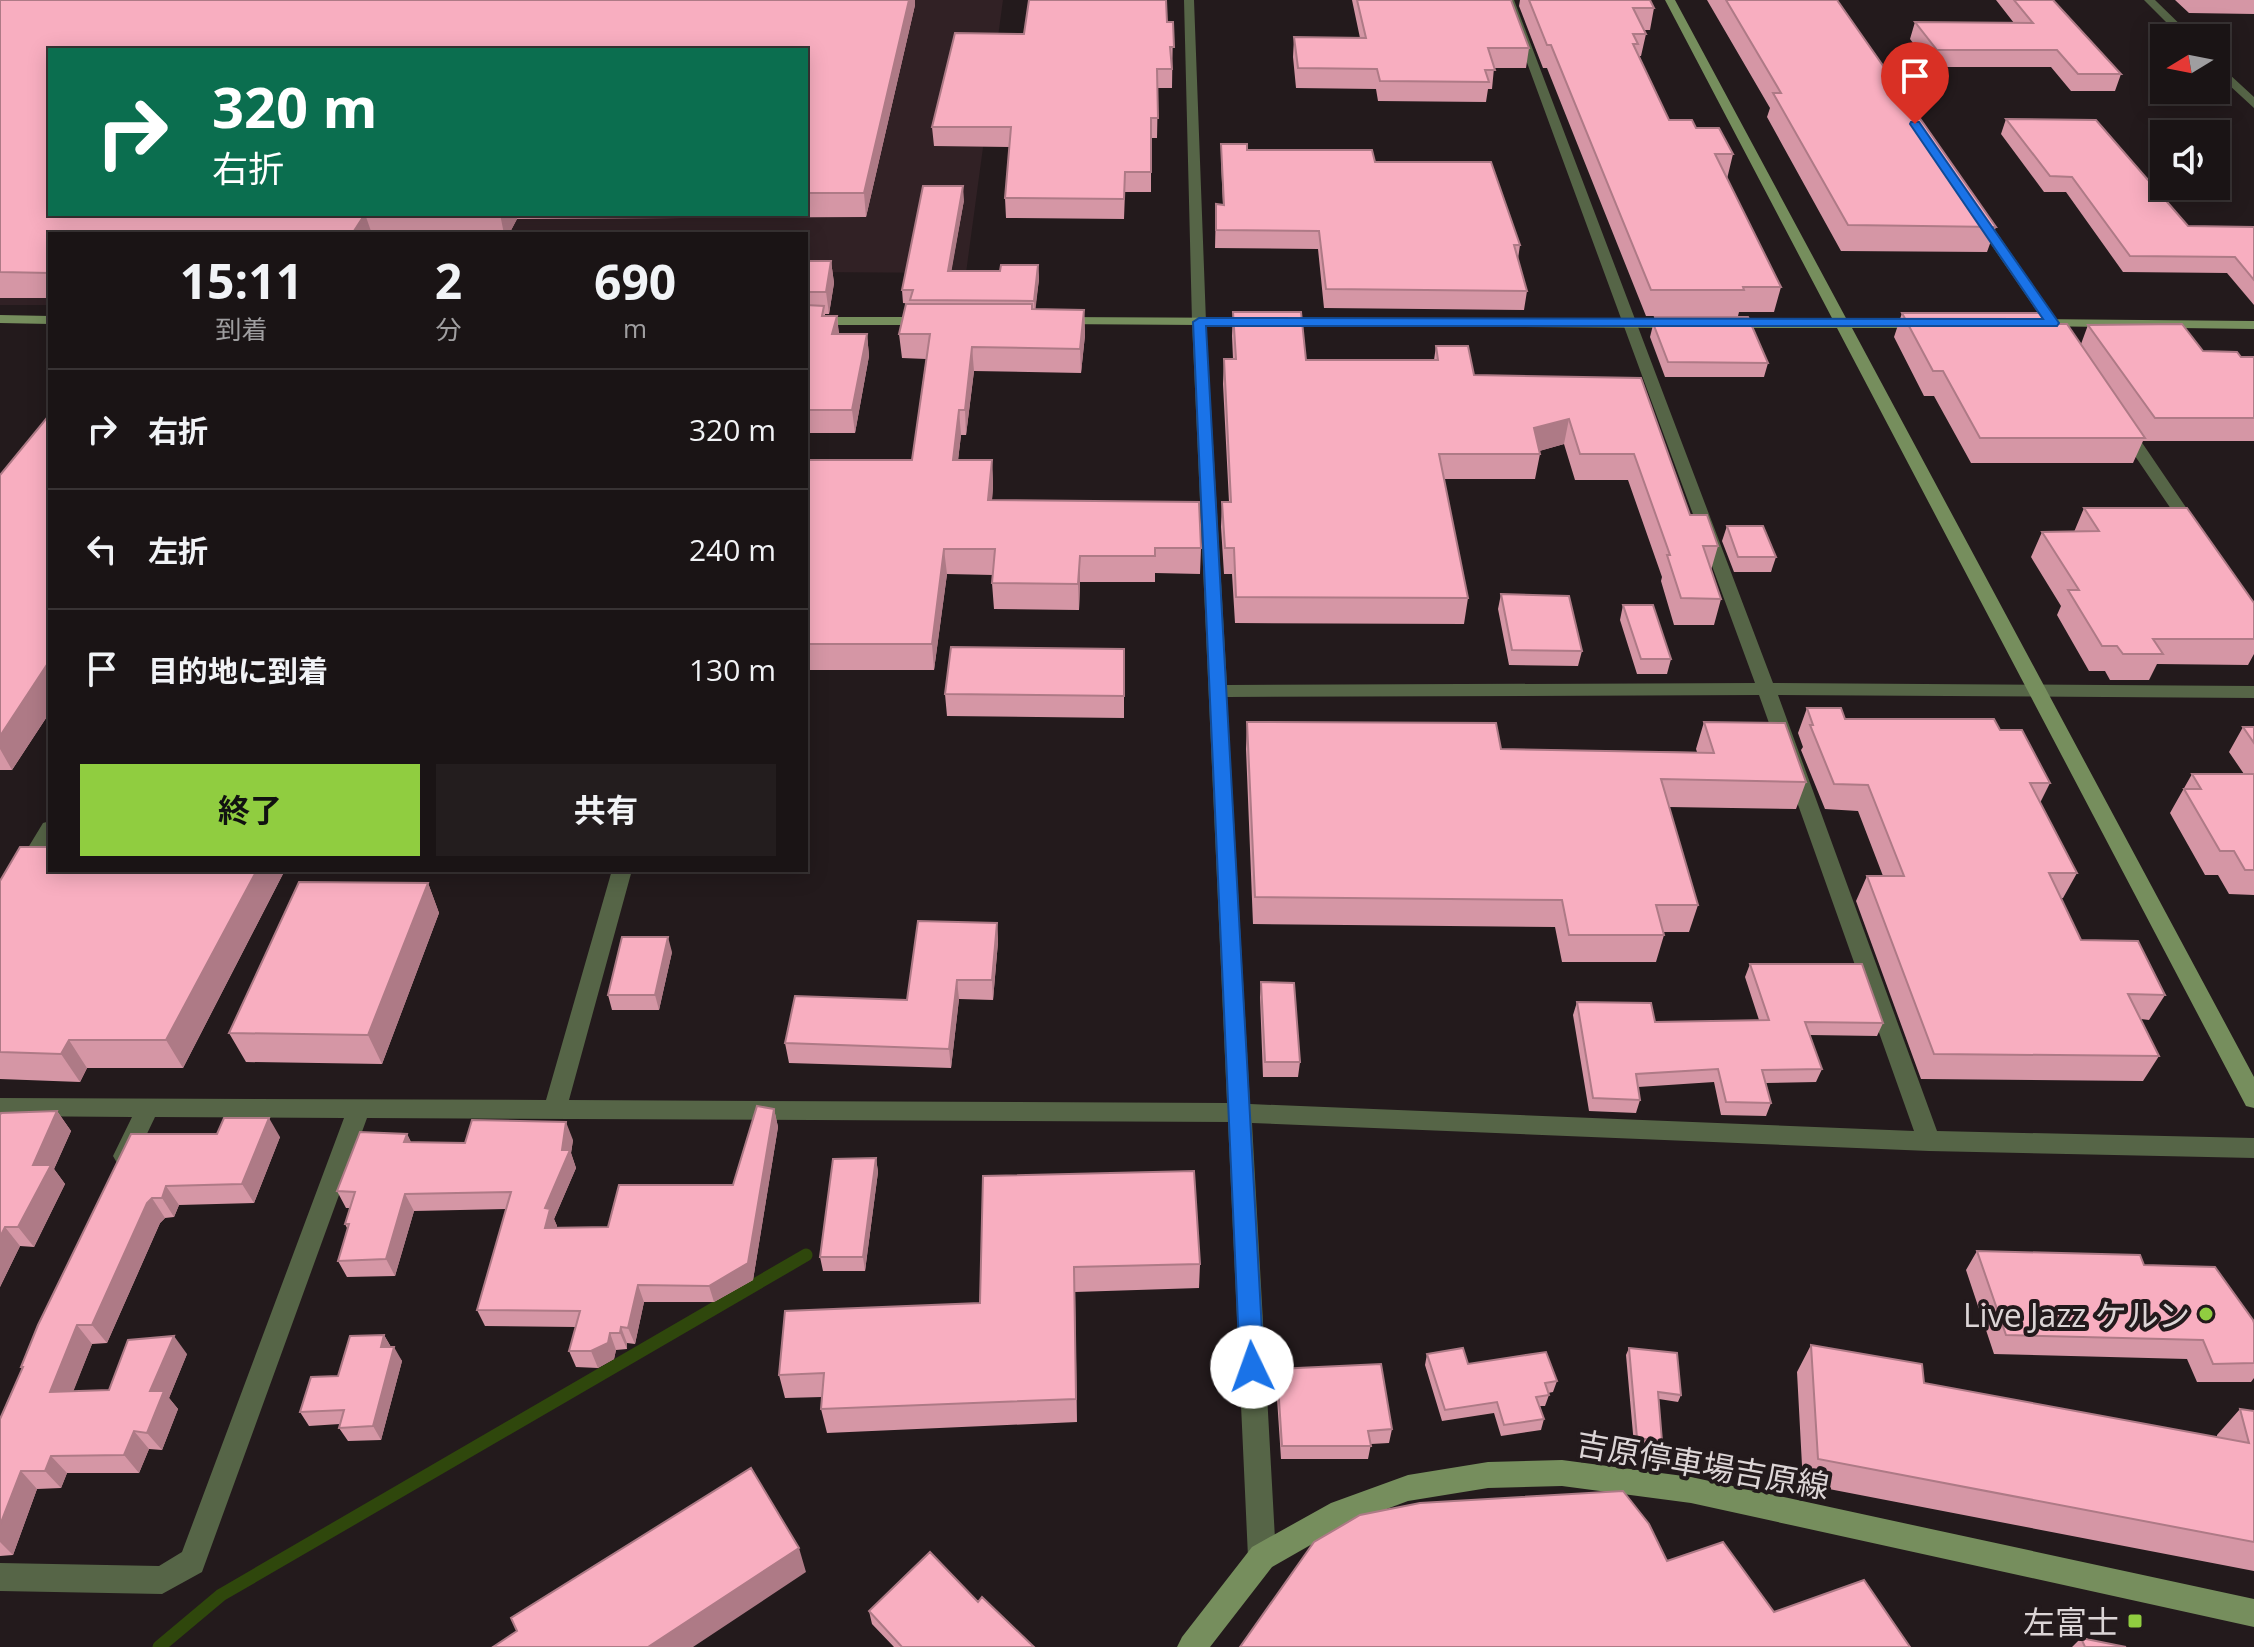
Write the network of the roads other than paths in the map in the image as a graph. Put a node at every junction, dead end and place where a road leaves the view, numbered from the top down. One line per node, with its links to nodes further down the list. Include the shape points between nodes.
1 (1189, 0): 14 (street)
2 (1509, 0): 15 (street)
3 (1670, 0): 17 (street)
4 (2149, 0): 5 (street)
5 (2174, 24)
6 (2230, 80): 7 (street)
7 (2254, 104)
8 (1972, 207): 16 (street)
9 (0, 319): 10 (street)
10 (48, 320)
11 (808, 321): 12 (street)
12 (948, 321)
13 (1042, 321): 14 (street)
14 (1199, 322): 15 (street); 26 (street)
15 (1628, 323): 17 (street); 24 (street)
16 (2053, 323): 19 (street); 20 (street); 21 (street)
17 (1841, 324): 18 (street); 25 (street)
18 (1947, 324)
19 (2007, 324)
20 (2254, 325)
21 (2070, 349)
22 (2114, 413): 23 (street)
23 (2201, 542)
24 (1766, 689): 25 (street); 26 (street); 37 (street)
25 (2036, 690): 27 (street); 31 (street)
26 (1218, 691): 36 (street)
27 (2254, 692)
28 (48, 831): 30 (street)
29 (621, 872): 35 (street)
30 (0, 912)
31 (2254, 1099)
32 (0, 1107): 33 (street)
33 (148, 1108): 34 (street); 39 (street)
34 (358, 1111): 35 (street); 41 (street, via 192,1562 162,1580)
35 (555, 1111): 36 (street)
36 (1240, 1113): 37 (street); 40 (street)
37 (1929, 1141): 38 (street)
38 (2254, 1148)
39 (114, 1180)
40 (1262, 1557): 42 (street, 吉原停車場吉原線, via 1341,1512 1408,1488 1488,1475 1562,1473 1691,1490); 43 (street, 吉原停車場吉原線)
41 (0, 1577)
42 (2254, 1613)
43 (1192, 1647)

